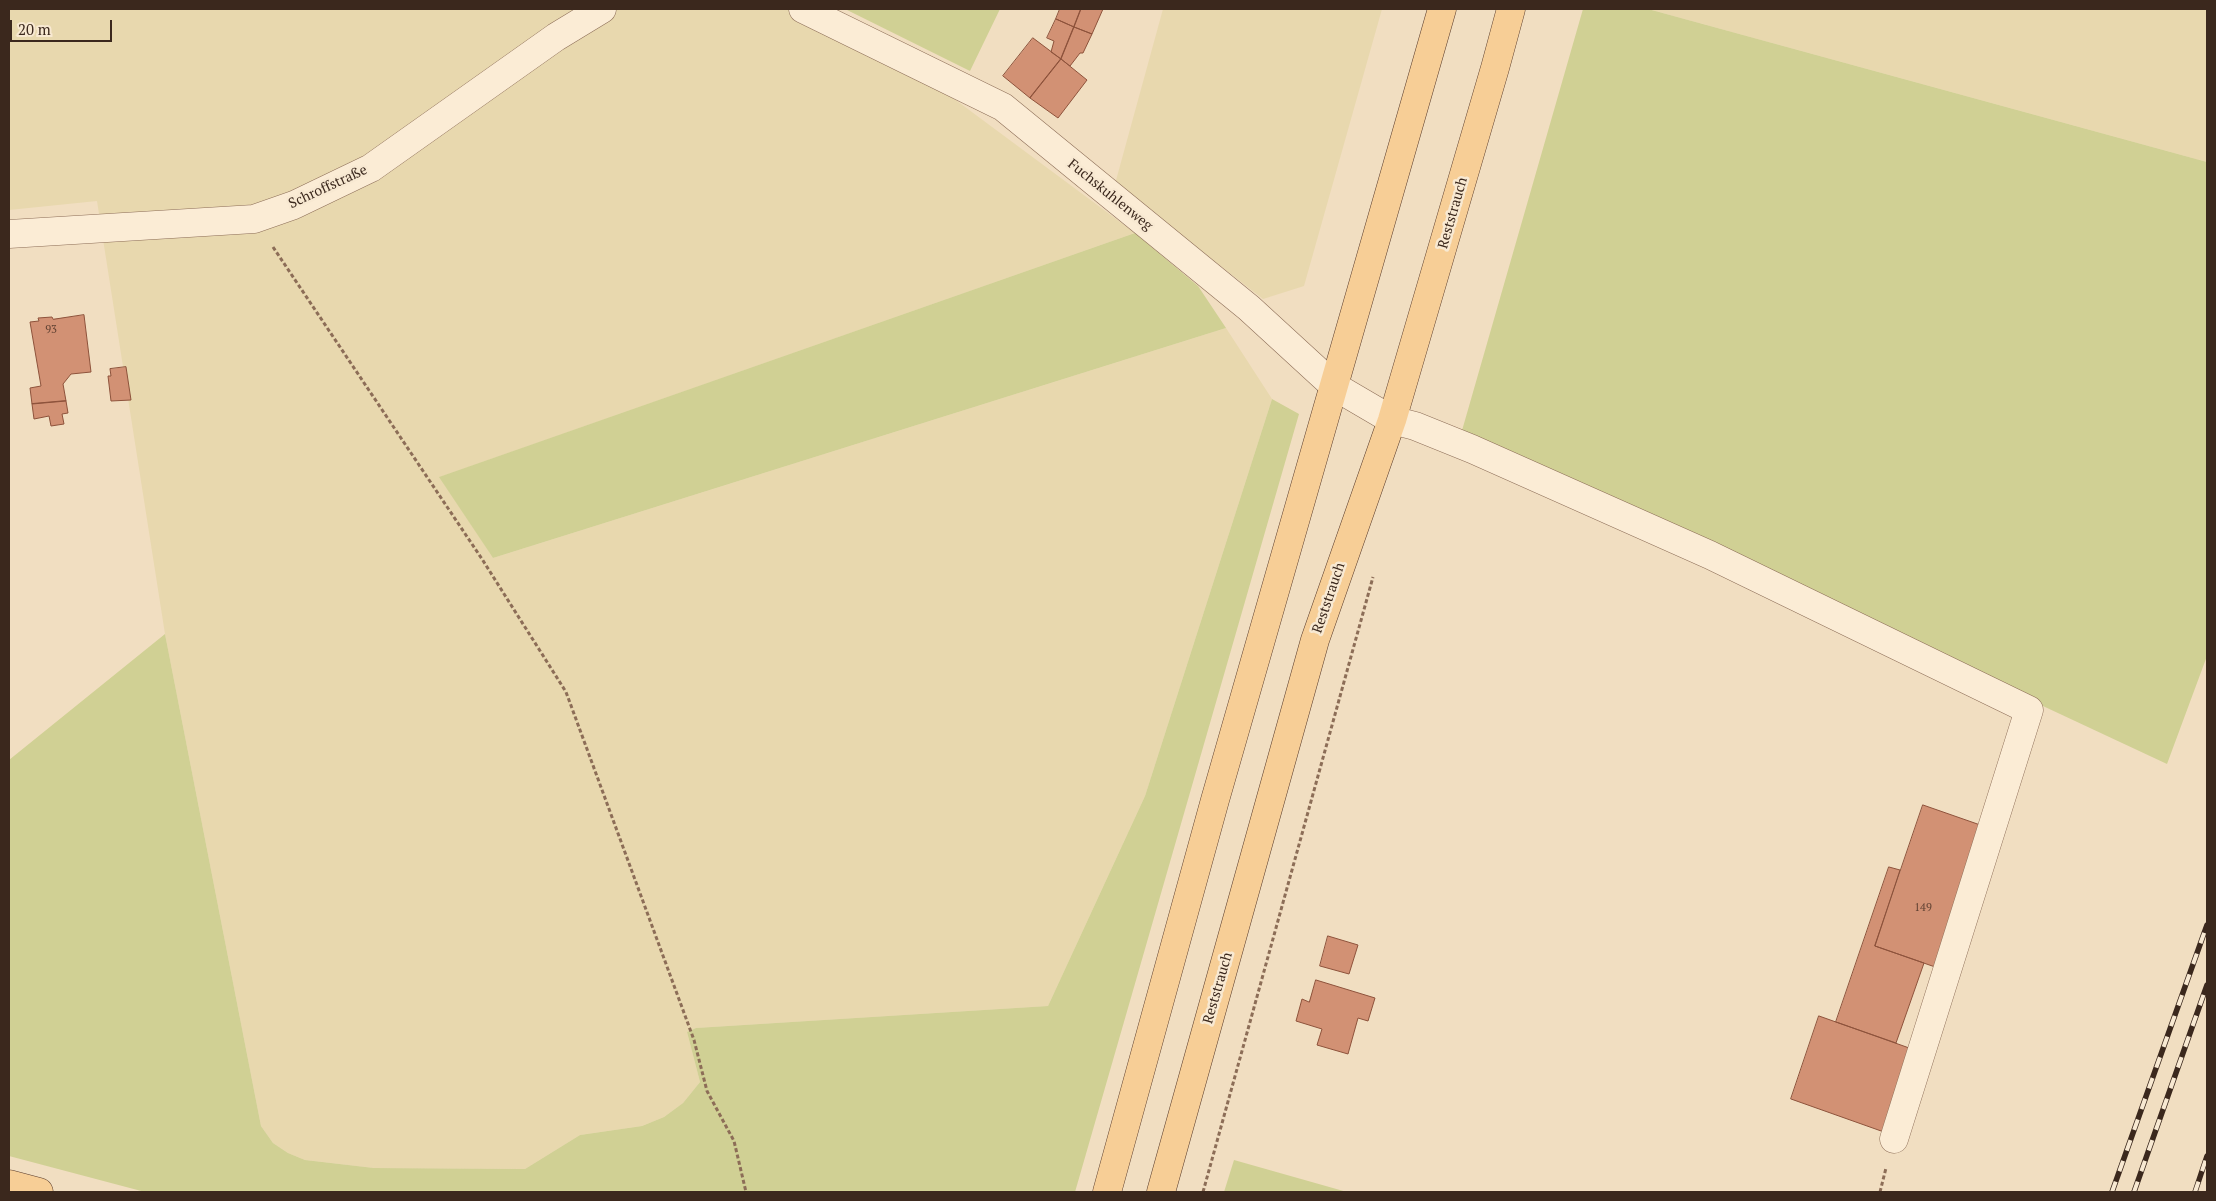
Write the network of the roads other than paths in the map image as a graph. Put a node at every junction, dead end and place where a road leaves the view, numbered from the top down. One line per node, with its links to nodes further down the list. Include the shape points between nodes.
1 (602, 9): 5 (street, Schroffstraße, via 474,93 371,168 294,204 254,219)
2 (803, 9): 6 (street, Fuchskuhlenweg, via 1003,107 1249,308)
3 (1442, 9): 6 (main road)
4 (1511, 9): 7 (main road, Reststrauch)
5 (9, 234)
6 (1334, 386): 7 (street, Fuchskuhlenweg); 11 (main road)
7 (1392, 420): 8 (street, Fuchskuhlenweg, via 1472,449 1710,555 2029,710); 12 (main road, Reststrauch, via 1315,640)
8 (1894, 1139)
9 (9, 1184): 10 (main road)
10 (39, 1192)
11 (1107, 1192)
12 (1161, 1192)

